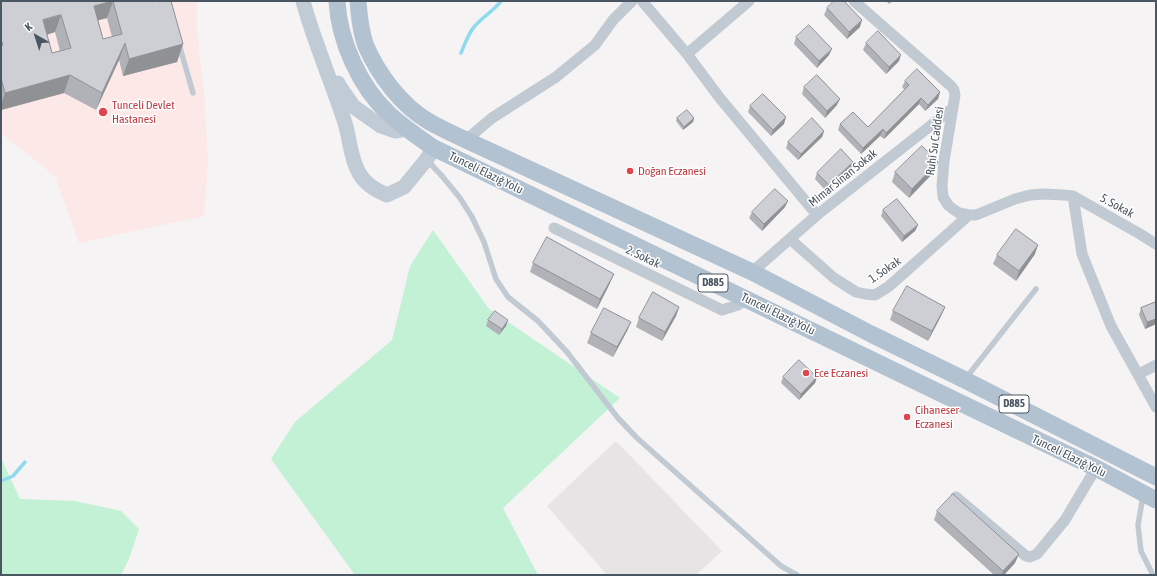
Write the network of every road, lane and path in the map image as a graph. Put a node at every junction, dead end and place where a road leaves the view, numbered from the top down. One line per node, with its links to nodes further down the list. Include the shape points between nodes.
1 (303, 1): 15 (street, via 344,121 352,158 359,173 371,188 387,195 404,187)
2 (311, 1): 13 (street, via 340,87 354,108 381,126 395,131)
3 (337, 1): 13 (main road, Tunceli Elazığ Yolu / D885, via 342,34 359,74 378,101)
4 (358, 1): 14 (main road, Tunceli Elazığ Yolu / D885, via 366,45 389,85 406,104 426,120)
5 (632, 1): 14 (street, via 613,20 595,45 556,77 492,118)
6 (642, 1): 10 (street)
7 (749, 1): 10 (street)
8 (854, 1): 12 (street, Ruhi Su Caddesi, via 951,86 955,95)
9 (178, 40): 11 (lane)
10 (687, 54): 17 (street, via 718,97)
11 (193, 93)
12 (953, 108): 17 (street, Mimar Sinan Sokak); 18 (street, Ruhi Su Caddesi, via 944,161 943,197 953,209)
13 (406, 129): 15 (main road, Tunceli Elazığ Yolu / D885)
14 (466, 140): 22 (main road, Tunceli Elazığ Yolu / D885)
15 (430, 154): 24 (main road, Tunceli Elazığ Yolu / D885); 33 (lane, via 442,176 472,217 484,242 496,279 508,297 538,321 562,347 637,438 781,566)
16 (1069, 196): 18 (street, via 1030,195 976,215); 21 (street, 5. Sokak); 26 (street, via 1082,254 1111,326)
17 (817, 215): 20 (street, Mimar Sinan Sokak)
18 (969, 215): 20 (street, 1. Sokak, via 888,287 874,294 856,292 834,278)
19 (554, 228): 24 (street, 2. Sokak, via 722,310 738,305)
20 (790, 239): 22 (street, Mimar Sinan Sokak)
21 (1156, 244)
22 (752, 272): 27 (main road, Tunceli Elazığ Yolu / D885)
23 (1036, 289): 27 (lane)
24 (746, 299): 29 (main road, Tunceli Elazığ Yolu / D885)
25 (1156, 365): 26 (street)
26 (1139, 374): 28 (street)
27 (964, 380): 30 (main road, Tunceli Elazığ Yolu / D885)
28 (1156, 407)
29 (1096, 468): 31 (main road, Tunceli Elazığ Yolu / D885); 32 (street, via 1065,520 1036,554 1030,557)
30 (1156, 477)
31 (1150, 497): 34 (lane, via 1138,525 1141,551)
32 (956, 498)
33 (797, 575)
34 (1153, 575)

